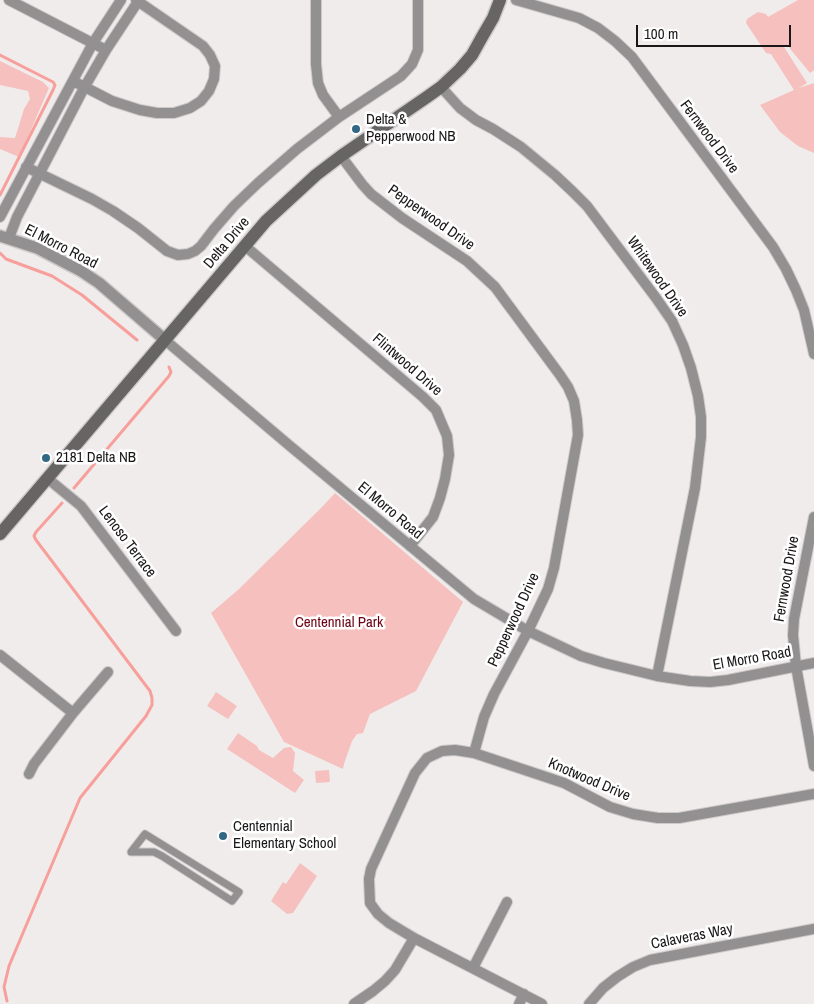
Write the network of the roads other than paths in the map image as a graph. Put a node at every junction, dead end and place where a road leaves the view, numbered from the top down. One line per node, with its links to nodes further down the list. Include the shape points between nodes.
1 (9, 0): 8 (street)
2 (121, 0): 8 (street)
3 (138, 0): 9 (street); 12 (street, via 203,46 210,55 215,66 214,79 208,91 190,108 158,113 112,101)
4 (316, 0): 13 (street, via 318,83)
5 (418, 0): 13 (street, via 418,50 412,64 402,76)
6 (500, 0): 11 (main road, Delta Drive, via 472,54)
7 (516, 0): 21 (street, Fernwood Drive, via 579,18 598,28 632,57 782,262 801,304)
8 (93, 43): 9 (street); 10 (street)
9 (106, 50): 12 (street)
10 (73, 81): 12 (street); 15 (street)
11 (440, 87): 14 (main road, Delta Drive); 32 (street, Whitewood Drive, via 460,108 521,148 572,190 656,298 683,345 698,396 701,437 695,488)
12 (84, 88): 16 (street)
13 (338, 117): 16 (street, via 258,183 201,246 188,254 168,251 113,211)
14 (341, 156): 19 (main road, Delta Drive, via 266,221); 26 (street, Pepperwood Drive, via 371,194 468,261 495,288 560,375 574,401 578,435 554,568)
15 (26, 168): 16 (street); 17 (street)
16 (40, 174): 18 (street)
17 (0, 217)
18 (4, 237): 20 (street, El Morro Road, via 37,248 81,271)
19 (245, 246): 20 (main road, Delta Drive); 25 (street, Flintwood Drive, via 436,410 447,436 449,455 445,479 433,517)
20 (165, 340): 22 (main road, Delta Drive); 25 (street, El Morro Road)
21 (814, 354)
22 (47, 478): 24 (main road, Delta Drive); 27 (street, Lenoso Terrace, via 81,506)
23 (814, 517): 30 (street, Fernwood Drive, via 794,619)
24 (0, 534)
25 (410, 546): 26 (street, El Morro Road, via 474,599)
26 (528, 631): 32 (street, El Morro Road, via 582,656); 34 (street, Pepperwood Drive, via 494,694)
27 (176, 632)
28 (0, 655): 33 (street)
29 (814, 663): 30 (street, El Morro Road)
30 (796, 666): 32 (street, El Morro Road, via 710,682); 35 (street, Fernwood Drive)
31 (108, 672): 33 (street)
32 (658, 676)
33 (73, 713): 36 (street)
34 (474, 753): 37 (street, Knotwood Drive, via 564,783 610,807 658,818 688,817); 41 (street, via 442,751 427,758 415,773 371,869 370,903 389,924)
35 (814, 766)
36 (29, 774)
37 (814, 794)
38 (145, 834): 38 (street, via 132,852 154,852 232,901 239,892)
39 (507, 902): 42 (street)
40 (814, 929): 47 (street, Calaveras Way, via 650,960 618,977)
41 (414, 938): 42 (street); 44 (street, via 395,970)
42 (473, 968): 43 (street)
43 (524, 994): 45 (street); 46 (street)
44 (354, 1004)
45 (519, 1004)
46 (542, 1004)
47 (589, 1004)

